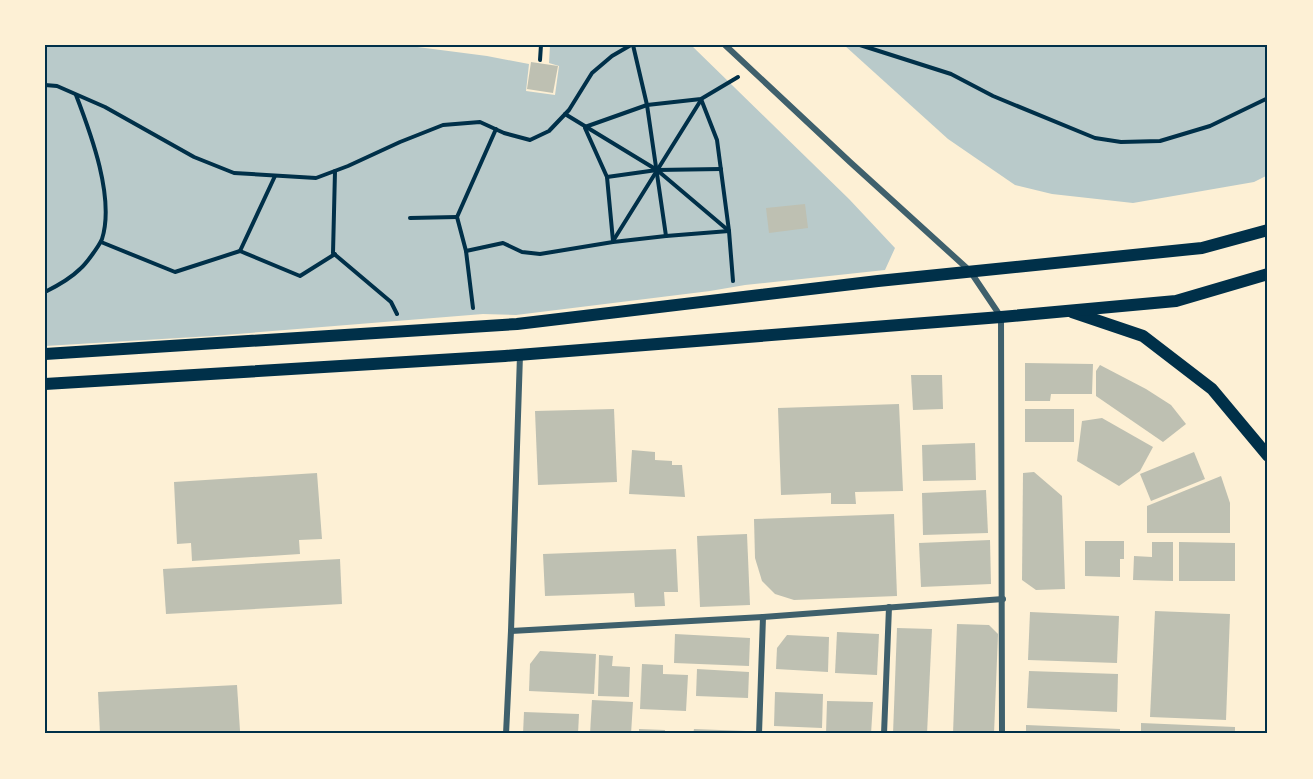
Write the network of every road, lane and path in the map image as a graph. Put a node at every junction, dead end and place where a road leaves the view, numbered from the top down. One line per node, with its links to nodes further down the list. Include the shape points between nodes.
1 (503, 45): 2 (path)
2 (520, 45)
3 (541, 45): 7 (path)
4 (632, 45): 13 (path); 14 (path, via 592,73)
5 (725, 45): 8 (street)
6 (860, 45): 11 (path, via 951,74 993,96 1095,138 1121,142 1160,141 1219,122)
7 (540, 60)
8 (751, 68): 12 (path); 32 (street)
9 (45, 85): 10 (path)
10 (76, 94): 20 (path, via 194,157 234,173); 27 (path, via 101,178 106,216)
11 (1268, 98)
12 (701, 99): 13 (path); 17 (path, via 717,140); 18 (path)
13 (647, 105): 15 (path); 18 (path)
14 (565, 114): 15 (path); 16 (path, via 549,131 530,140)
15 (585, 127): 18 (path); 21 (path)
16 (496, 129): 19 (path, via 480,122 443,125); 22 (path)
17 (721, 169): 18 (path); 25 (path)
18 (657, 170): 21 (path); 25 (path); 26 (path); 28 (path)
19 (335, 171): 20 (path, via 316,178); 31 (path)
20 (275, 176): 29 (path)
21 (607, 177): 28 (path)
22 (457, 217): 23 (path); 30 (path)
23 (410, 218)
24 (1268, 230): 32 (main road, via 1202,248)
25 (729, 231): 26 (path); 35 (path)
26 (666, 236): 28 (path)
27 (101, 242): 29 (path, via 175,272); 34 (path, via 81,269)
28 (613, 242): 30 (path, via 540,254 522,252 502,243)
29 (240, 251): 31 (path, via 300,276)
30 (466, 251): 38 (path)
31 (335, 255): 39 (path, via 391,302)
32 (970, 271): 35 (main road); 37 (street)
33 (1268, 274): 36 (main road, via 1176,301)
34 (45, 292)
35 (734, 298): 38 (main road)
36 (1068, 310): 37 (main road); 43 (main road, via 1143,336 1212,389)
37 (1001, 316): 41 (main road); 44 (street)
38 (476, 326): 39 (main road)
39 (404, 331): 40 (main road)
40 (45, 354)
41 (520, 354): 42 (main road); 47 (street)
42 (45, 384)
43 (1268, 456)
44 (1003, 599): 45 (street); 51 (street)
45 (888, 607): 46 (street); 50 (street)
46 (763, 617): 47 (street); 49 (street)
47 (511, 631): 48 (street)
48 (506, 734)
49 (759, 734)
50 (884, 734)
51 (1002, 734)

